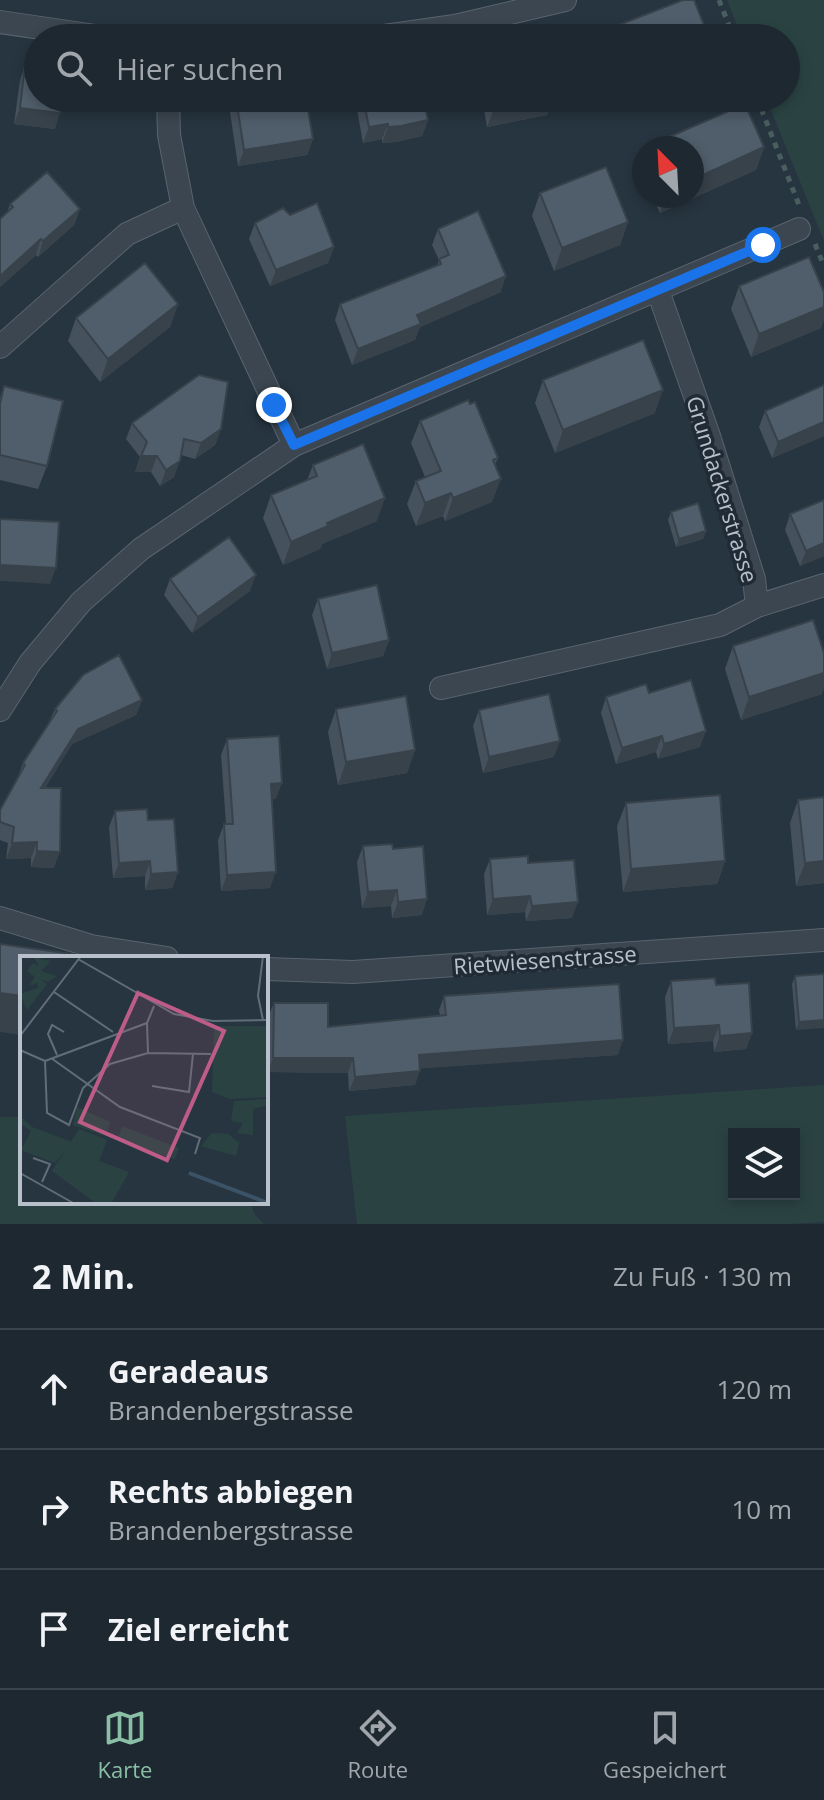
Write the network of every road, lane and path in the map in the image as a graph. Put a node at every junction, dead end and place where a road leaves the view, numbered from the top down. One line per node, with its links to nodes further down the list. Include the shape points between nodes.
1 (565, 0): 4 (street)
2 (719, 0): 5 (path)
3 (0, 22): 6 (street)
4 (463, 24)
5 (728, 24)
6 (24, 26)
7 (168, 112): 9 (street)
8 (762, 112): 10 (path)
9 (183, 208): 12 (street, via 127,234); 13 (street)
10 (801, 223): 11 (street)
11 (658, 291): 13 (street); 15 (street, Grundackerstrasse, via 709,436)
12 (0, 347)
13 (294, 445): 17 (street, via 141,549 81,602 30,663)
14 (824, 585): 15 (street)
15 (757, 606): 16 (street, Grundackerstrasse, via 720,625)
16 (441, 688)
17 (0, 710)
18 (0, 918): 20 (street, via 91,946)
19 (824, 940): 21 (street, Rietwiesenstrasse, via 353,972)
20 (154, 956)
21 (268, 969)

